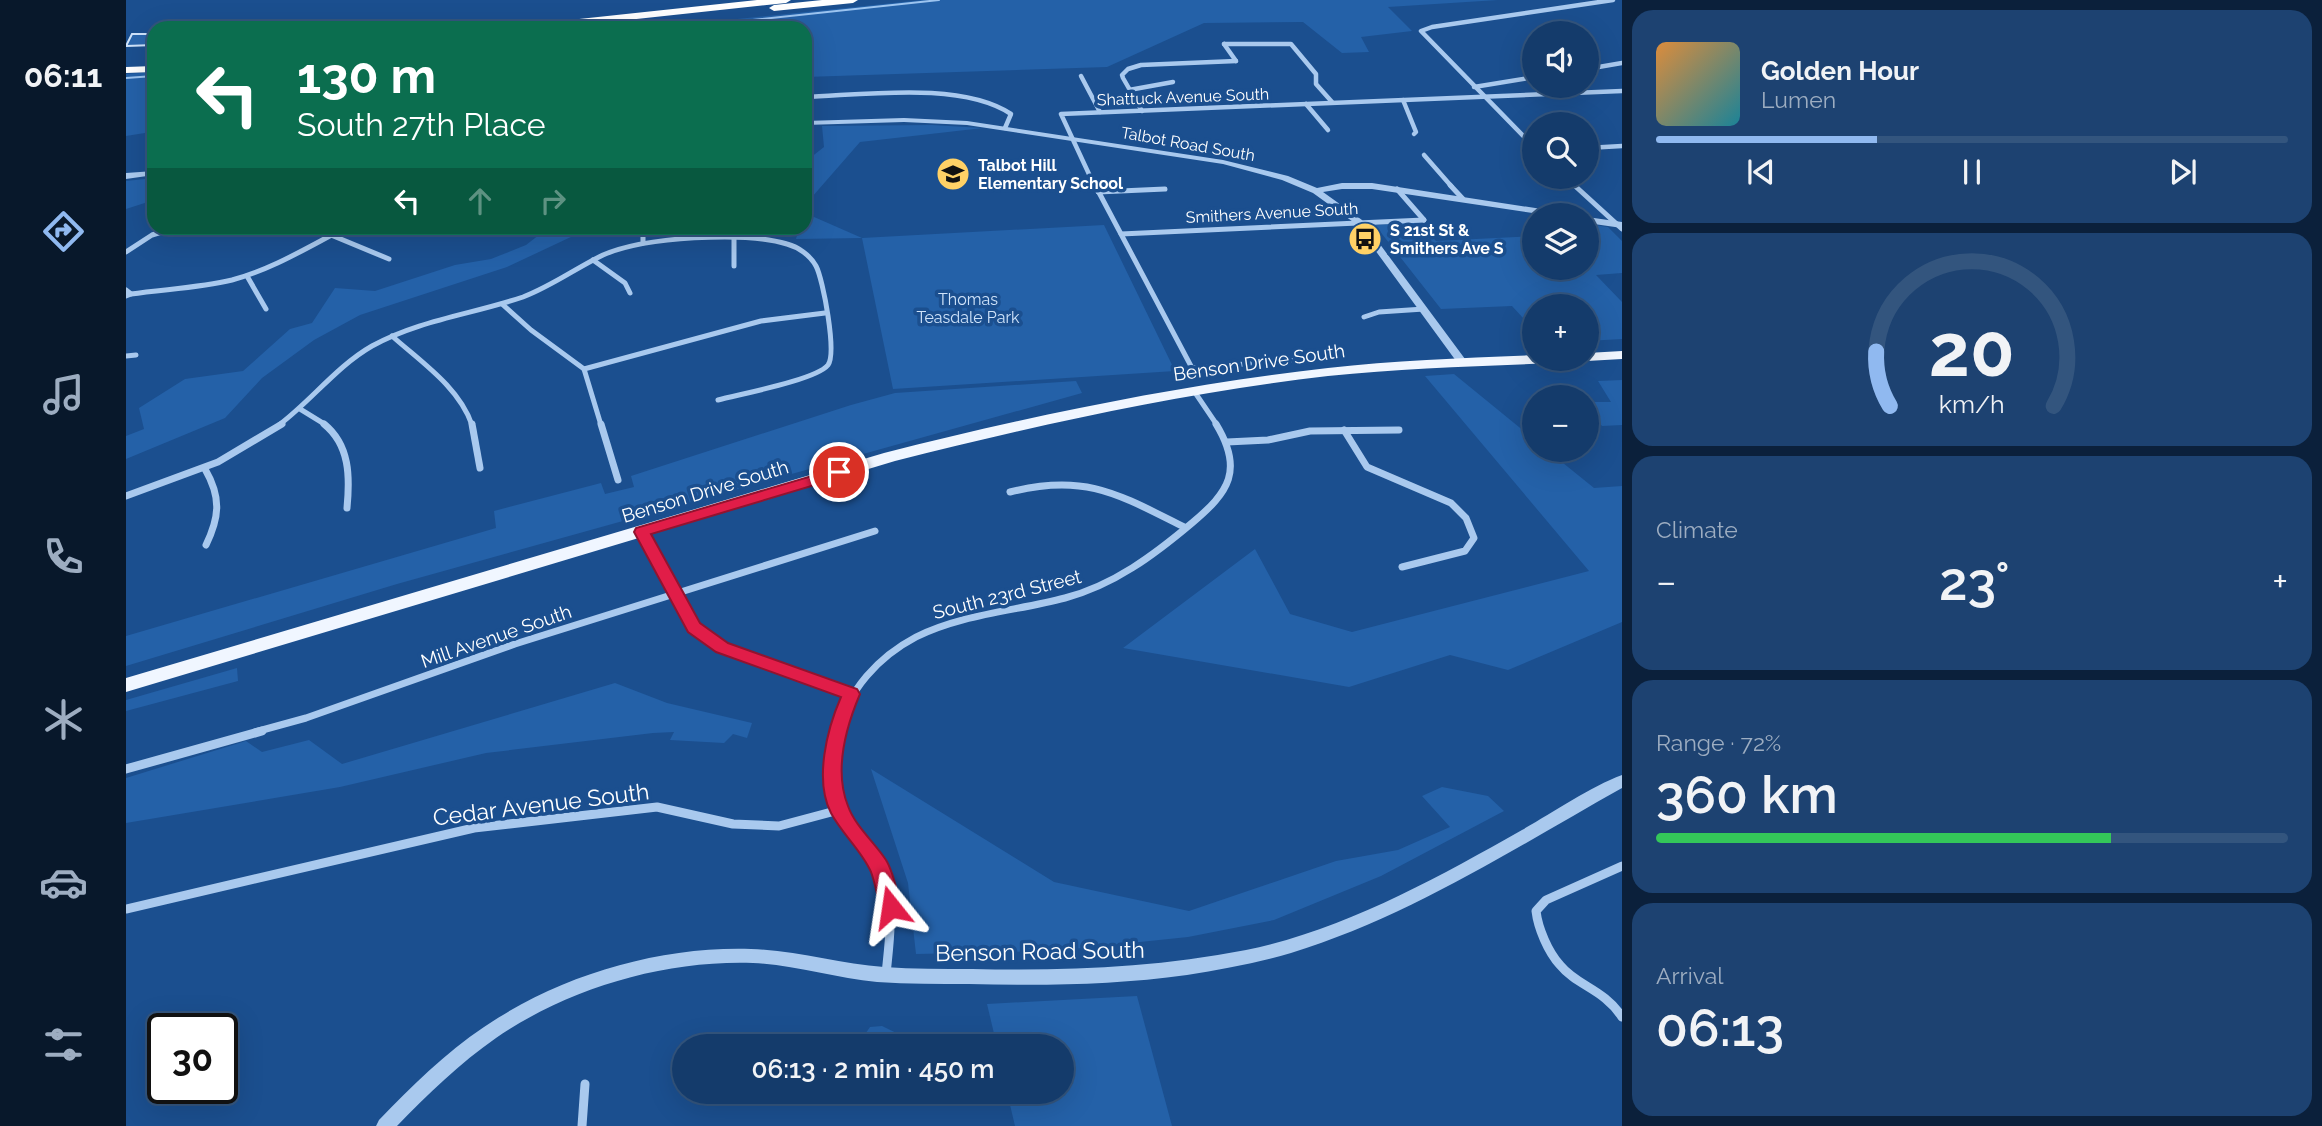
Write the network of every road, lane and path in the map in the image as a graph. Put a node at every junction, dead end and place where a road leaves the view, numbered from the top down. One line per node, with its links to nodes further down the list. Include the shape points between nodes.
1 (786, 0): 4 (highway)
2 (853, 0): 5 (highway)
3 (1613, 0): 15 (street, via 1421,31)
4 (589, 21)
5 (657, 21)
6 (147, 60): 7 (highway)
7 (126, 61)
8 (1622, 63): 9 (street)
9 (1599, 67)
10 (147, 68): 11 (highway)
11 (126, 69)
12 (1081, 76): 24 (street)
13 (1522, 79): 15 (street)
14 (1173, 82): 16 (street)
15 (1474, 87): 19 (street)
16 (1129, 90): 21 (street, via 1125,71 1140,65 1236,61 1224,44 1274,42 1291,44); 23 (street)
17 (1622, 91): 19 (street, Shattuck Avenue South)
18 (812, 97): 26 (street, via 908,94 982,99 1002,105 1012,114)
19 (1484, 97): 20 (street, Shattuck Avenue South); 29 (street)
20 (1403, 100): 21 (street, Shattuck Avenue South); 28 (street)
21 (1332, 102): 22 (street, Shattuck Avenue South)
22 (1306, 104): 23 (street, Shattuck Avenue South); 27 (street)
23 (1142, 111): 24 (street, Shattuck Avenue South)
24 (1100, 113): 30 (street, Shattuck Avenue South, via 1061,114)
25 (812, 122): 26 (street, Talbot Road South, via 904,120)
26 (1005, 128): 30 (street, Talbot Road South)
27 (1328, 130)
28 (1414, 134)
29 (1522, 135)
30 (1073, 139): 31 (street, Talbot Road South); 34 (street)
31 (1101, 144): 34 (street); 41 (street, Talbot Road South, via 1245,167)
32 (1622, 146): 33 (street)
33 (1599, 147)
34 (1080, 154): 42 (street)
35 (1424, 155): 43 (street)
36 (147, 174): 37 (street)
37 (126, 176)
38 (1165, 189): 42 (street)
39 (1397, 189): 41 (street, via 1357,185); 43 (street); 45 (street, Smithers Avenue South, via 1424,220)
40 (1579, 189): 47 (street)
41 (1316, 191): 45 (street, Talbot Road South)
42 (1098, 192): 48 (street)
43 (1463, 200): 44 (street)
44 (1522, 209)
45 (1359, 222): 48 (street, Smithers Avenue South); 63 (street, Talbot Road South)
46 (1599, 222): 47 (street)
47 (1620, 226)
48 (1121, 234): 71 (street, via 1192,368)
49 (152, 235): 54 (street)
50 (331, 235): 55 (street); 58 (street)
51 (643, 235): 53 (street)
52 (734, 239): 53 (street); 57 (street); 64 (street, via 796,247 820,273)
53 (643, 243): 56 (street)
54 (126, 252)
55 (389, 259)
56 (593, 260): 60 (street, via 625,283); 61 (street, via 548,286)
57 (734, 267)
58 (247, 276): 59 (street, via 202,286); 62 (street)
59 (128, 293)
60 (630, 293)
61 (502, 303): 66 (street); 74 (street)
62 (266, 309)
63 (1424, 309): 65 (street); 73 (street, Talbot Road South)
64 (825, 313): 74 (street, via 761,321); 76 (street, via 831,356 823,371)
65 (1364, 317)
66 (392, 337): 77 (street, via 348,364); 81 (street, via 459,400 474,433)
67 (136, 355): 69 (street)
68 (1622, 355): 70 (main road)
69 (126, 356)
70 (1599, 356)
71 (1298, 360)
72 (1522, 360): 73 (main road, Benson Drive South)
73 (1463, 363): 75 (main road, Benson Drive South, via 1330,372)
74 (584, 369): 83 (street)
75 (1194, 391): 80 (street); 89 (main road, Benson Drive South, via 1091,409 890,457)
76 (718, 400)
77 (300, 409): 82 (street, via 248,447); 86 (street, via 319,418 341,443 351,480)
78 (1344, 430): 79 (street); 80 (street); 91 (street, via 1367,467 1451,503 1472,530 1474,538 1465,551)
79 (1399, 430)
80 (1227, 442): 87 (street, South 23rd Street, via 1231,472 1227,487 1218,501)
81 (480, 467)
82 (205, 469): 85 (street); 90 (street, via 220,503 218,521)
83 (618, 480)
84 (1010, 492): 87 (street, via 1055,484 1081,485)
85 (126, 496)
86 (346, 508)
87 (1184, 527): 94 (street, South 23rd Street, via 1098,587 921,633 881,659)
88 (875, 531): 92 (street, Mill Avenue South)
89 (642, 532): 92 (street); 93 (main road, Benson Drive South)
90 (206, 545)
91 (1402, 567)
92 (675, 592): 94 (street, via 694,628 722,648); 95 (street, Mill Avenue South, via 306,718)
93 (126, 685)
94 (851, 694): 97 (street, South 23rd Street, via 835,743)
95 (126, 769)
96 (1622, 781): 100 (street, Benson Road South, via 1427,890 1302,942 1239,958 1139,974 1064,978)
97 (839, 810): 99 (street, Cedar Avenue South, via 779,826 733,824 657,807 474,828); 100 (street, via 870,851 887,887 891,907)
98 (1622, 866): 101 (street, via 1546,900 1536,911 1538,925 1560,965 1612,1002)
99 (126, 909)
100 (886, 975): 103 (street, Benson Road South, via 733,956 668,962 606,978 508,1020 429,1081)
101 (1622, 1017)
102 (585, 1084): 104 (street)
103 (385, 1126)
104 (582, 1126)

